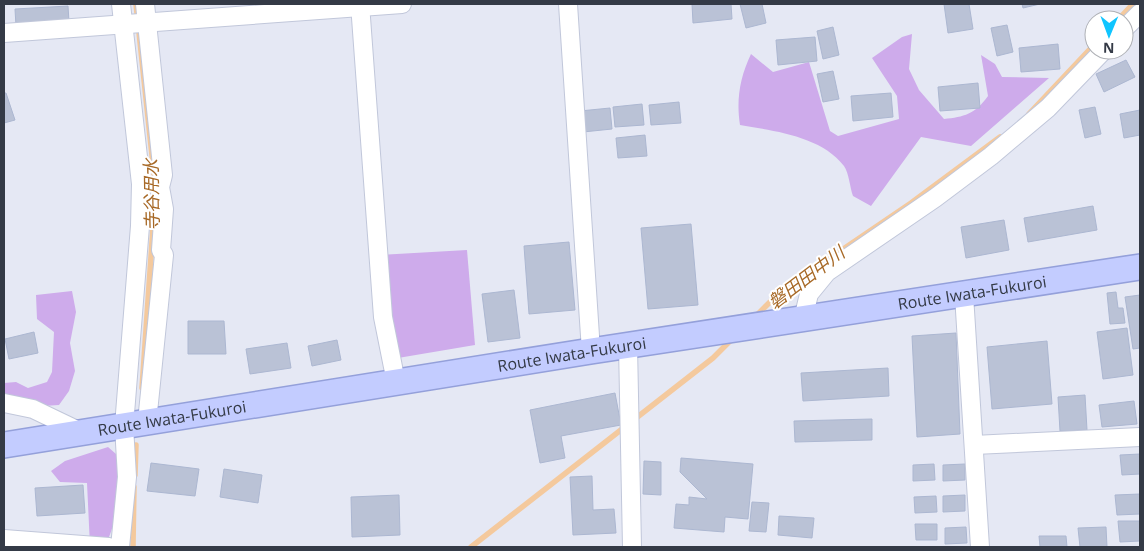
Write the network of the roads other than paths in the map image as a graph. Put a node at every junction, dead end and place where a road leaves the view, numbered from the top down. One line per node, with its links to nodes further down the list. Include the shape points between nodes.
1 (121, 4): 7 (street)
2 (145, 4): 6 (street)
3 (402, 4): 5 (street)
4 (568, 4): 14 (street)
5 (360, 5): 6 (street); 15 (street, via 383,317)
6 (147, 23): 7 (street); 17 (street, via 163,175 160,187 164,209 161,250 164,255)
7 (123, 24): 8 (street); 17 (street, via 141,184)
8 (4, 33)
9 (1094, 60): 12 (street, via 1048,108 991,156 936,198 827,272 809,294)
10 (1140, 267): 11 (main road, Route Iwata-Fukuroi)
11 (964, 295): 12 (main road, Route Iwata-Fukuroi); 21 (street)
12 (803, 319): 13 (main road, Route Iwata-Fukuroi)
13 (628, 345): 14 (main road, Route Iwata-Fukuroi); 25 (street)
14 (590, 351): 15 (main road, Route Iwata-Fukuroi)
15 (396, 382): 17 (main road, Route Iwata-Fukuroi)
16 (4, 404): 18 (street, via 33,409)
17 (136, 424): 18 (main road, Route Iwata-Fukuroi); 24 (street)
18 (81, 432): 20 (main road, Route Iwata-Fukuroi)
19 (1140, 437): 21 (street)
20 (4, 445)
21 (974, 445): 26 (street)
22 (4, 539): 23 (street)
23 (109, 547)
24 (120, 547)
25 (632, 547)
26 (980, 547)

